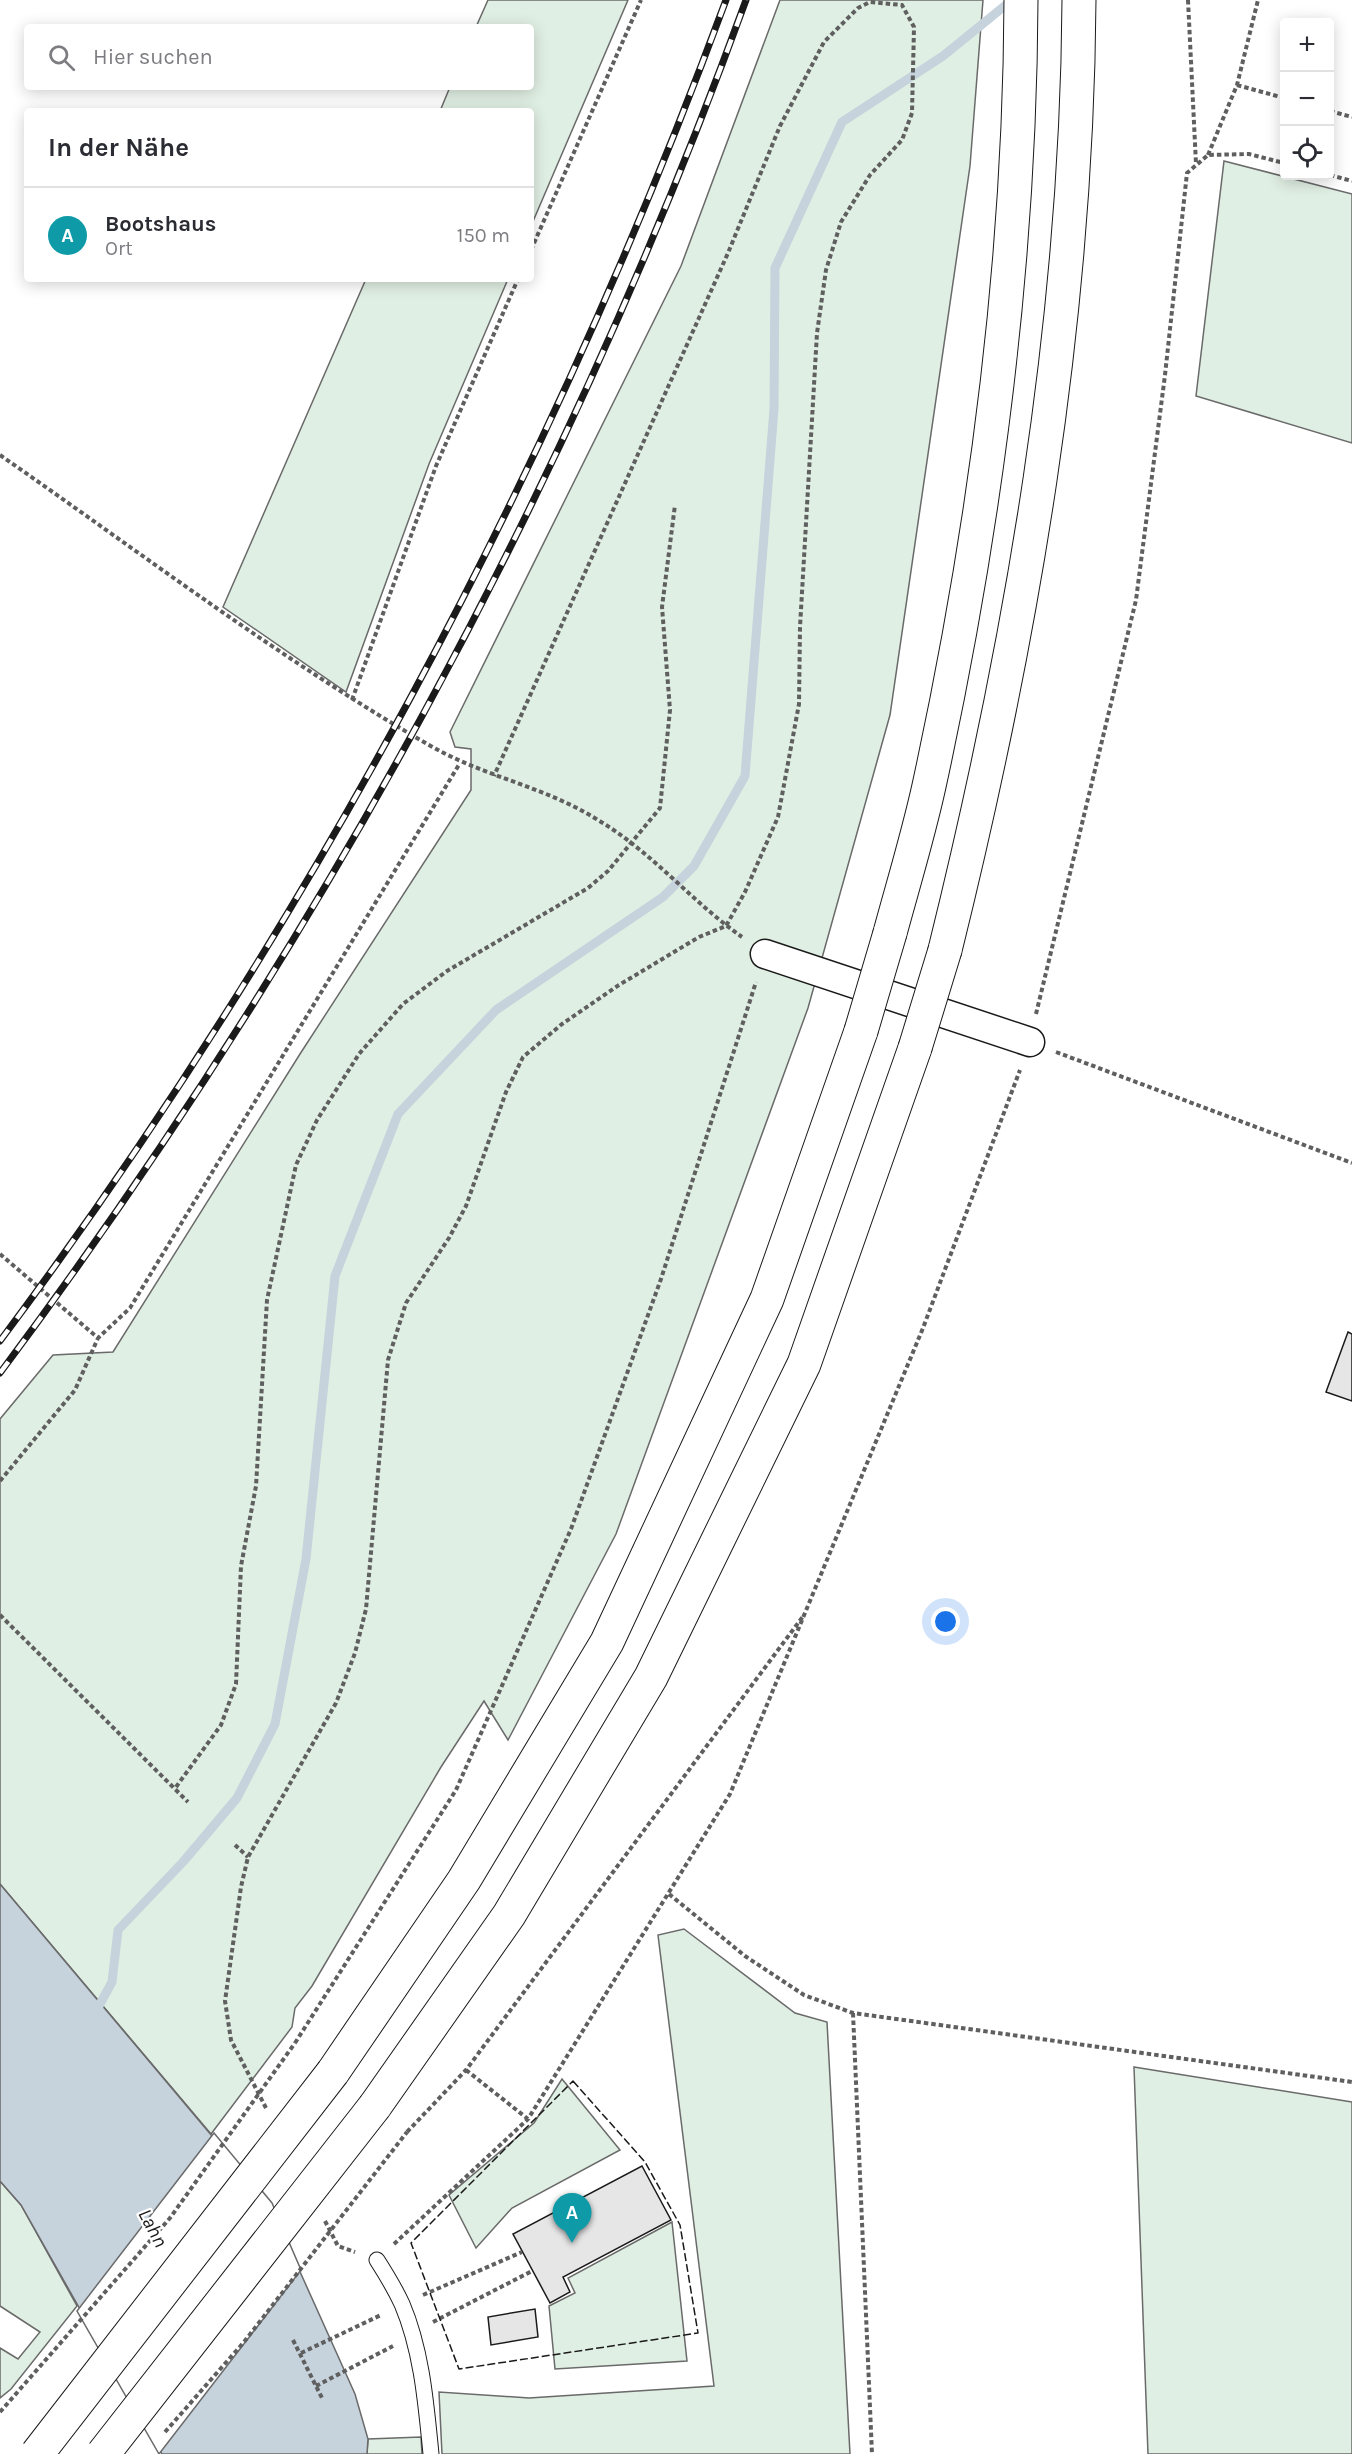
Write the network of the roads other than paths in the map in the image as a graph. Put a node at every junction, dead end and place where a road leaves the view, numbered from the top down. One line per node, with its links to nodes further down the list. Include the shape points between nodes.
1 (1021, 0): 6 (highway, bridge, via 1014,183 1002,335 959,639 929,789 890,933 861,1031 767,1299 608,1642 464,1880 333,2073)
2 (1079, 15): 7 (highway, bridge, via 1061,304 1039,493 1007,682 945,950 915,1048 804,1364 651,1677 509,1915 375,2106)
3 (765, 954): 4 (street)
4 (1030, 1042)
5 (377, 2260): 8 (lane, via 402,2305 411,2335 425,2388)
6 (37, 2454)
7 (103, 2454)
8 (430, 2454)

